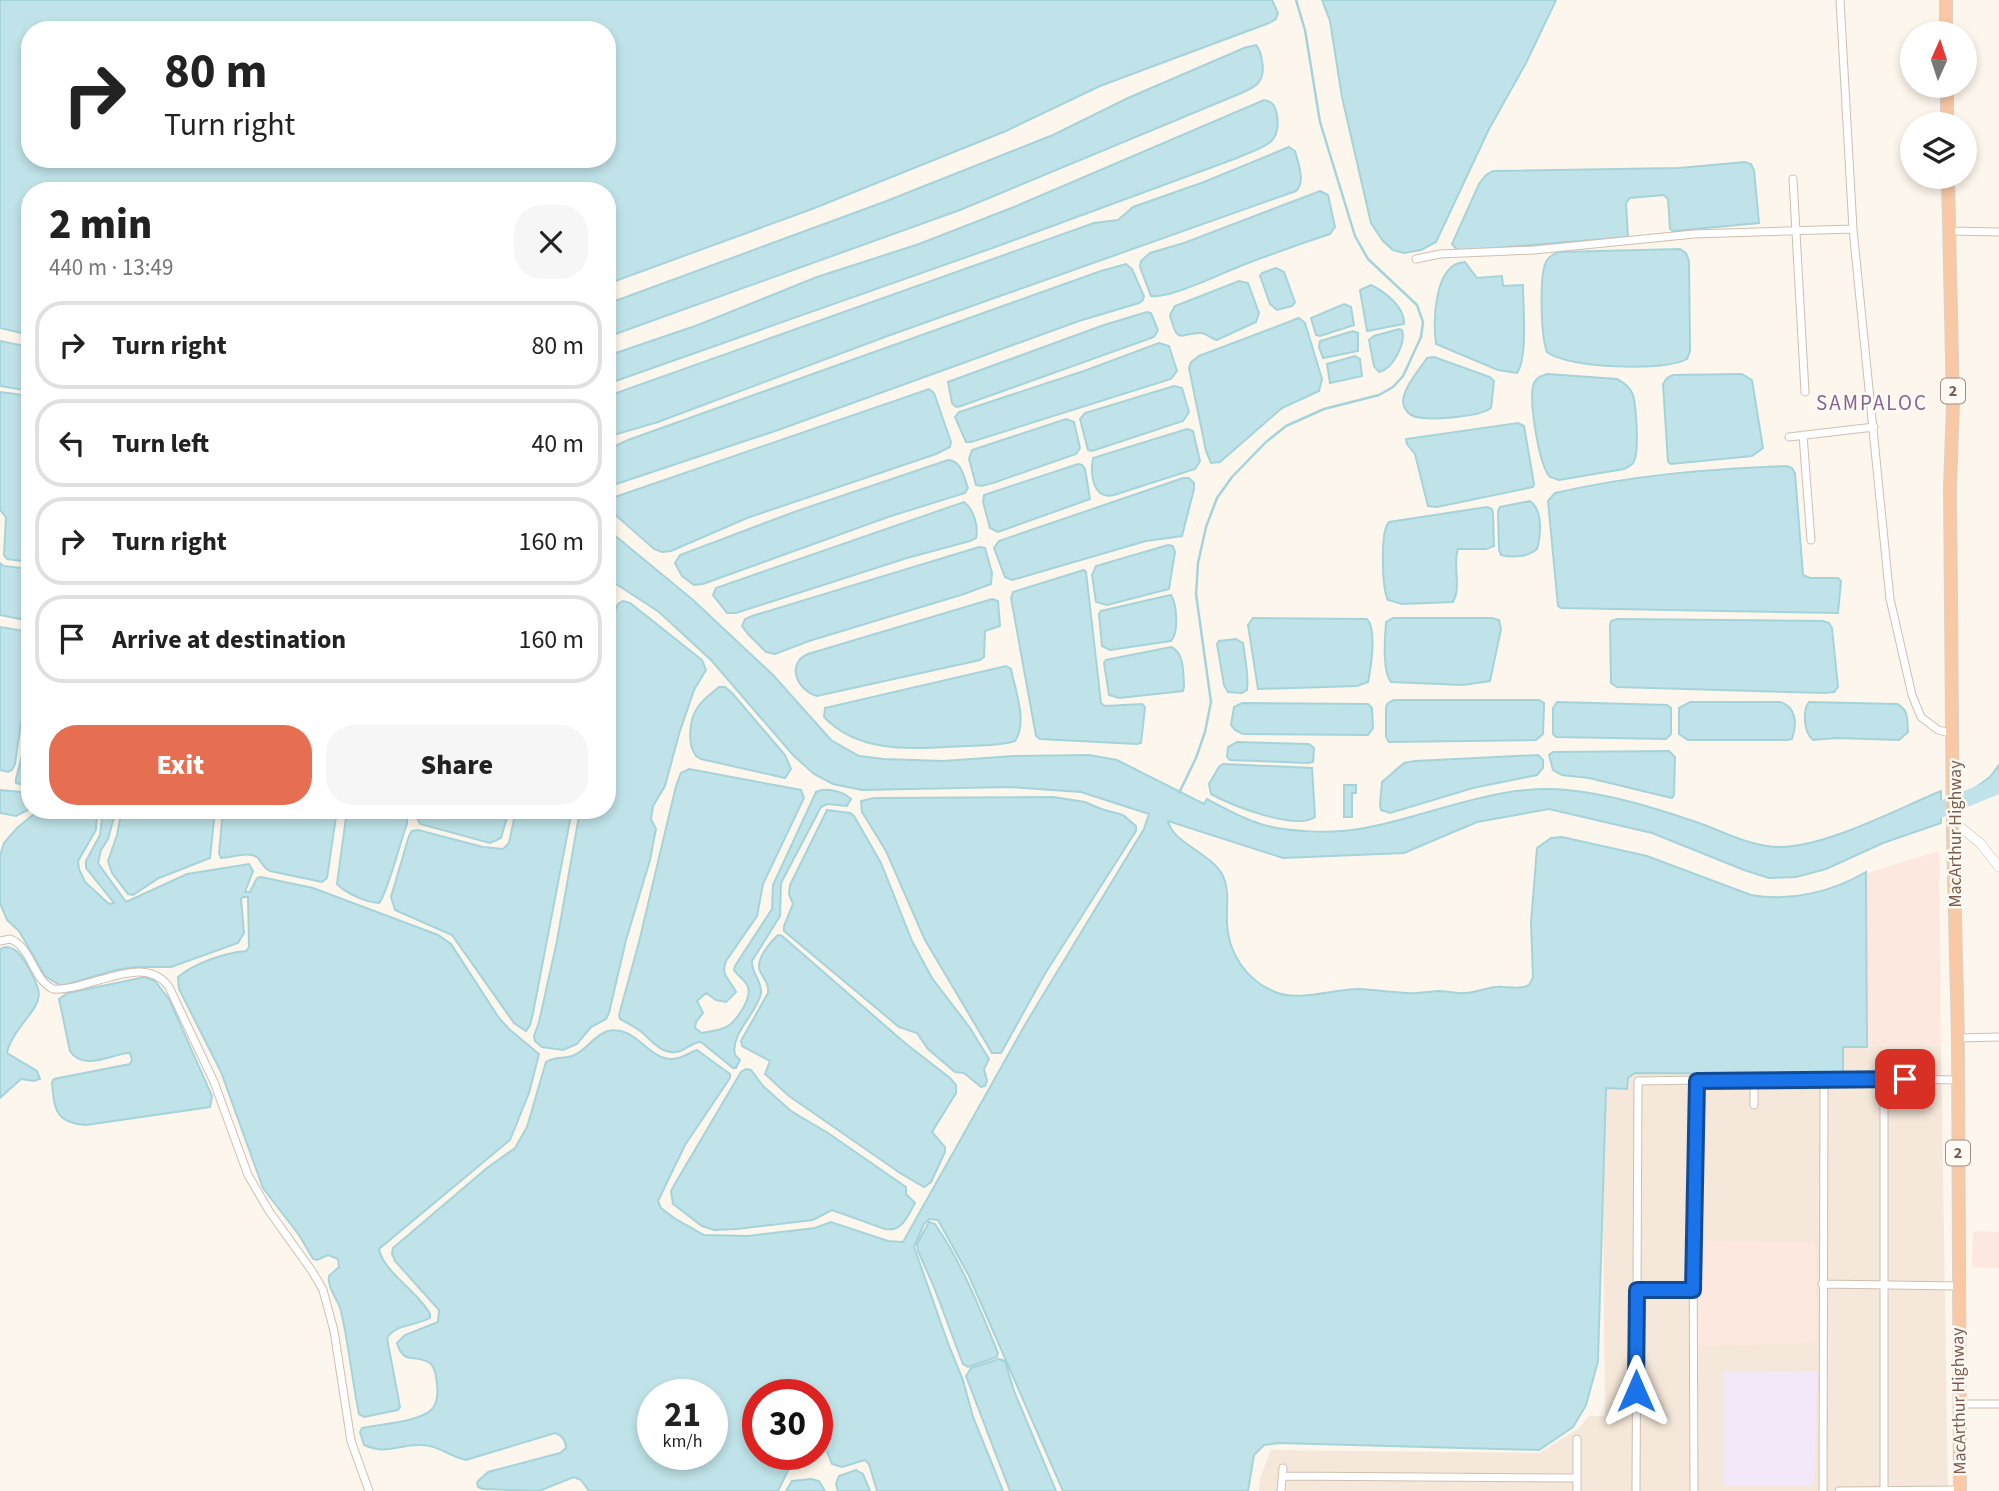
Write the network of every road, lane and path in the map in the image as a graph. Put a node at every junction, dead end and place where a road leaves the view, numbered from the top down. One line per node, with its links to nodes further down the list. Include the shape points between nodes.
1 (1840, 0): 6 (street)
2 (1945, 0): 3 (highway)
3 (1946, 21)
4 (1793, 179): 7 (street)
5 (1948, 189): 8 (highway, MacArthur Highway / 2)
6 (1853, 229): 7 (street); 12 (street)
7 (1795, 231): 10 (street, via 1694,234); 11 (street)
8 (1949, 231): 9 (street); 16 (highway, MacArthur Highway / 2)
9 (1999, 232)
10 (1416, 259)
11 (1805, 392)
12 (1874, 428): 13 (street); 16 (street, via 1890,599 1912,695 1924,721)
13 (1803, 435): 14 (street); 15 (street)
14 (1789, 437)
15 (1811, 540)
16 (1954, 734): 17 (highway, MacArthur Highway / 2)
17 (1954, 818): 18 (street); 21 (highway, MacArthur Highway / 2)
18 (1999, 867)
19 (0, 941): 39 (street, via 20,944 42,981 53,989 149,972 169,987 214,1082 248,1175 323,1290 351,1441)
20 (1999, 1037): 21 (street)
21 (1958, 1038): 25 (highway, MacArthur Highway / 2)
22 (1824, 1078): 23 (street); 24 (street); 28 (street)
23 (1884, 1079): 25 (street); 29 (street)
24 (1754, 1080): 26 (street); 27 (street)
25 (1959, 1080): 30 (highway, MacArthur Highway / 2)
26 (1697, 1081): 31 (street, via 1638,1081); 32 (street)
27 (1754, 1104)
28 (1822, 1284): 29 (street); 44 (street)
29 (1884, 1284): 30 (street); 37 (street)
30 (1958, 1286): 33 (highway, MacArthur Highway / 2)
31 (1637, 1290): 32 (street); 42 (street)
32 (1693, 1290): 43 (street)
33 (1959, 1404): 34 (street); 38 (highway, MacArthur Highway / 2)
34 (1999, 1404)
35 (1577, 1439): 36 (street)
36 (1577, 1478): 40 (street, via 1282,1472); 41 (street)
37 (1884, 1490): 38 (street); 45 (street)
38 (1960, 1490)
39 (369, 1491)
40 (1281, 1491)
41 (1577, 1491)
42 (1636, 1491)
43 (1694, 1491)
44 (1822, 1491)
45 (1839, 1491)

